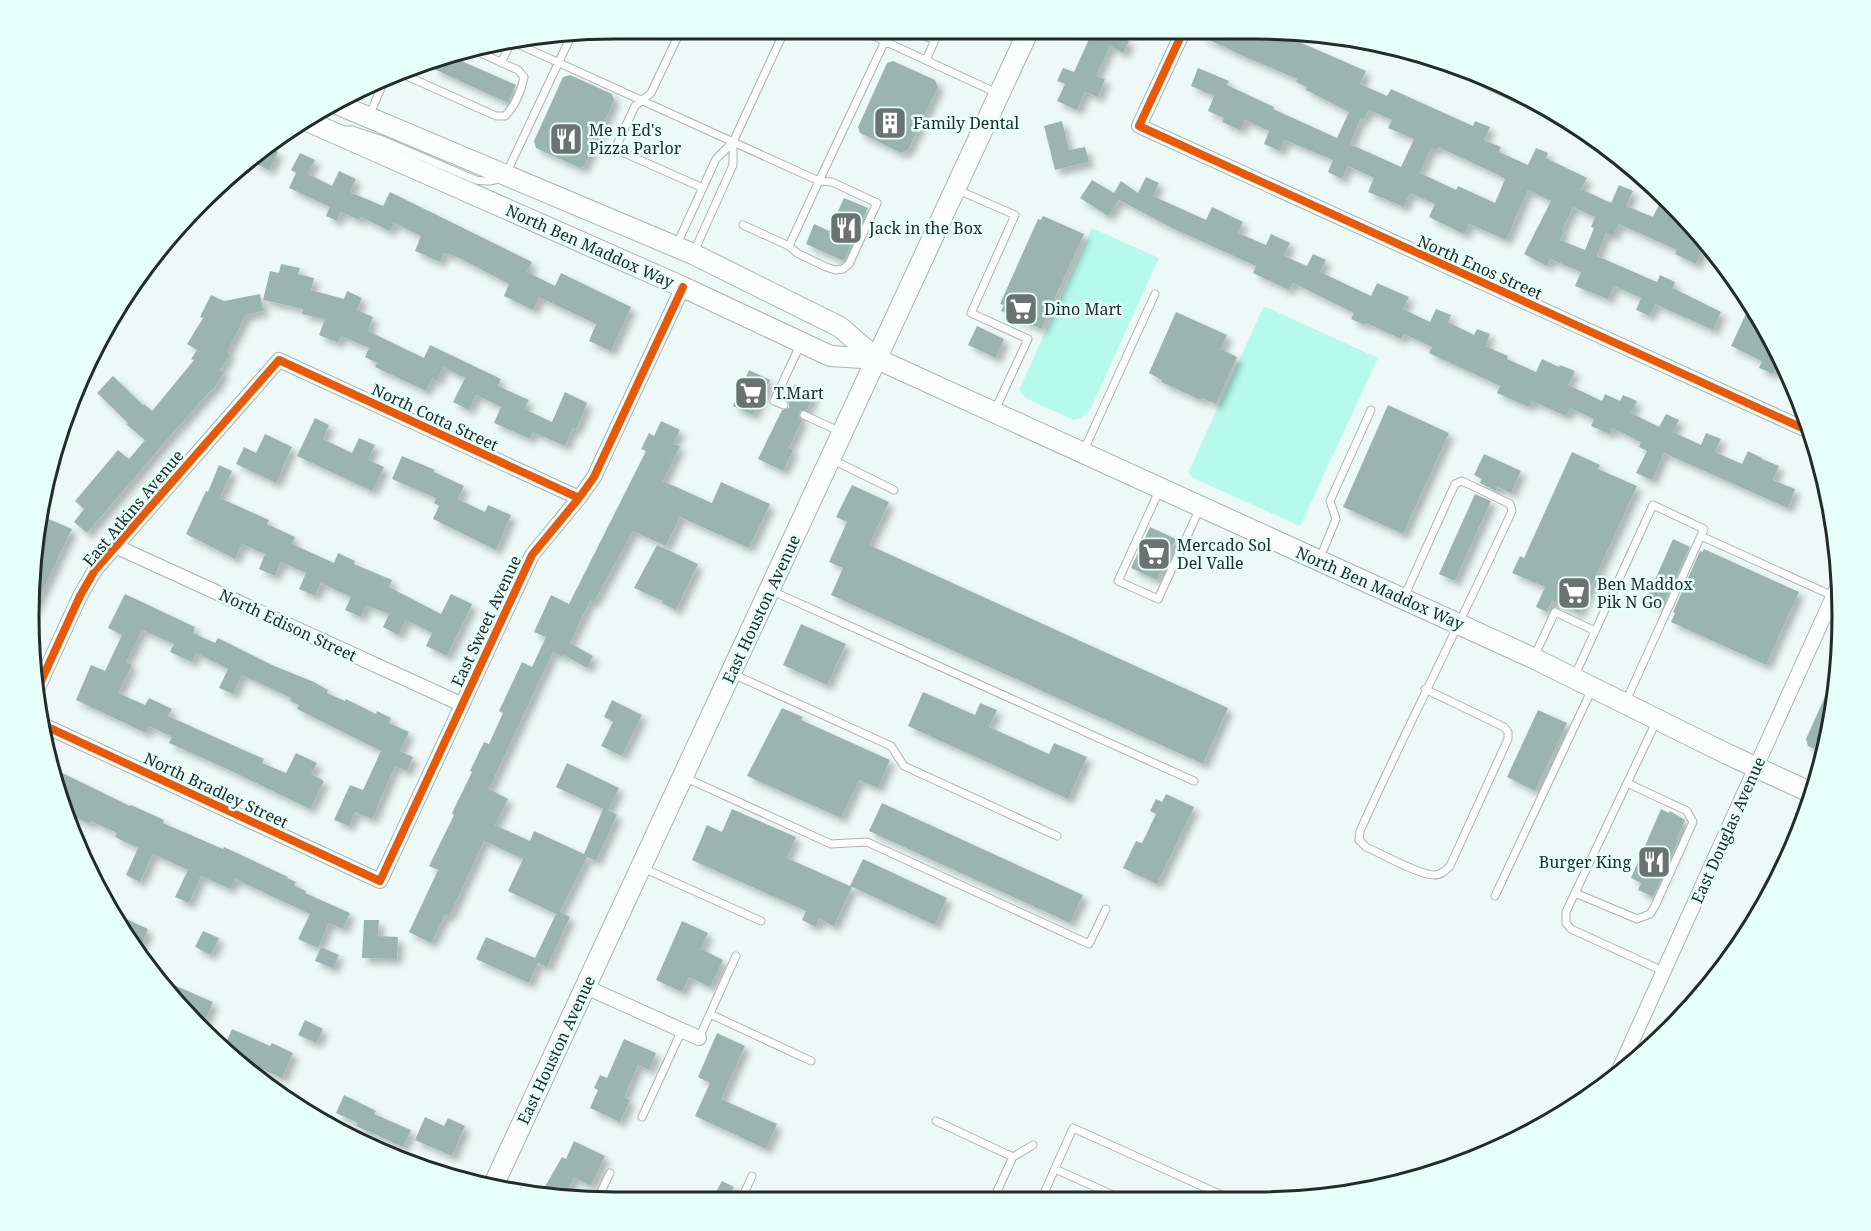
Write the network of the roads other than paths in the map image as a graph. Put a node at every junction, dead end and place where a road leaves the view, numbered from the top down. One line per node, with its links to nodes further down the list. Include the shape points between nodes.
1 (677, 39): 18 (lane, via 651,93)
2 (781, 39): 23 (lane)
3 (880, 39): 8 (lane)
4 (932, 39): 12 (lane)
5 (1025, 39): 17 (main road, East Houston Avenue)
6 (1180, 39): 40 (street, North Enos Street, via 1139,126)
7 (569, 41): 13 (lane)
8 (885, 41): 12 (lane); 25 (lane)
9 (526, 46): 13 (lane)
10 (508, 49): 14 (lane)
11 (484, 55): 14 (lane)
12 (926, 60): 17 (lane)
13 (559, 62): 18 (lane); 24 (lane)
14 (501, 63): 15 (lane, via 524,77 505,116 496,116)
15 (410, 77)
16 (381, 89): 20 (lane)
17 (1000, 94): 27 (main road, East Houston Avenue)
18 (643, 100): 23 (lane); 26 (lane, via 635,106 615,148)
19 (344, 107): 20 (main road, North Ben Maddox Way)
20 (369, 117): 24 (main road, North Ben Maddox Way)
21 (314, 124): 22 (main road, North Ben Maddox Way)
22 (327, 130): 24 (lane, via 352,130 380,139 476,180 488,182); 31 (main road, North Ben Maddox Way)
23 (733, 142): 25 (lane); 26 (lane, via 717,159); 30 (lane, via 733,165)
24 (506, 174): 30 (main road, North Ben Maddox Way)
25 (819, 181): 29 (lane); 29 (lane, via 832,182 877,203 849,264 843,269 826,267)
26 (703, 188): 30 (lane)
27 (956, 188): 34 (main road, East Houston Avenue); 38 (lane, via 1015,215 971,313 1028,339)
28 (743, 225): 29 (lane)
29 (789, 246)
30 (685, 250): 34 (main road, North Ben Maddox Way, via 840,327)
31 (683, 288): 33 (main road, North Ben Maddox Way); 46 (street, East Sweet Avenue, via 594,477)
32 (1155, 294): 42 (lane)
33 (801, 342): 34 (main road, North Ben Maddox Way, via 831,356); 36 (lane, via 774,400)
34 (877, 359): 38 (main road, North Ben Maddox Way); 41 (main road, East Houston Avenue)
35 (279, 360): 46 (street, North Cotta Street); 49 (street, East Atkins Avenue)
36 (784, 405)
37 (1371, 410): 50 (lane, via 1330,501 1336,519)
38 (994, 412): 42 (main road, North Ben Maddox Way)
39 (804, 415): 41 (lane)
40 (1800, 427)
41 (843, 433): 43 (main road, East Houston Avenue)
42 (1083, 453): 45 (main road, North Ben Maddox Way)
43 (831, 459): 44 (lane); 51 (main road, East Houston Avenue)
44 (894, 489)
45 (1161, 489): 47 (main road, North Ben Maddox Way); 47 (lane, via 1118,581 1158,599)
46 (579, 498): 64 (street, East Sweet Avenue, via 532,555)
47 (1200, 507): 50 (main road, North Ben Maddox Way)
48 (1701, 537): 52 (lane); 56 (lane, via 1704,529 1653,506); 63 (lane)
49 (116, 546): 59 (street, East Atkins Avenue, via 95,570 80,596); 64 (street, North Edison Street)
50 (1319, 561): 53 (main road, North Ben Maddox Way)
51 (770, 590): 58 (main road, East Houston Avenue); 69 (lane)
52 (1831, 595)
53 (1403, 599): 55 (main road, North Ben Maddox Way); 55 (lane, via 1455,484 1462,481 1510,504 1512,511)
54 (1832, 599): 67 (street, East Douglas Avenue)
55 (1459, 625): 57 (main road, North Ben Maddox Way); 62 (lane)
56 (1595, 631): 57 (lane, via 1555,612); 60 (lane)
57 (1533, 658): 60 (main road, North Ben Maddox Way)
58 (731, 673): 68 (main road, East Houston Avenue); 72 (lane, via 891,746 904,766)
59 (43, 678)
60 (1574, 678): 61 (main road, North Ben Maddox Way)
61 (1593, 687): 63 (main road, North Ben Maddox Way); 76 (lane)
62 (1425, 689): 62 (lane, via 1359,831 1359,840 1366,847 1437,875 1445,871 1508,732 1504,726)
63 (1625, 702): 65 (main road, North Ben Maddox Way)
64 (461, 704): 74 (street, East Sweet Avenue)
65 (1657, 719): 67 (main road, North Ben Maddox Way); 70 (lane)
66 (50, 728): 74 (street, North Bradley Street)
67 (1756, 767): 71 (main road, North Ben Maddox Way); 80 (street, East Douglas Avenue)
68 (683, 777): 73 (main road, East Houston Avenue); 77 (lane, via 831,843 867,842 1089,944)
69 (1194, 781)
70 (1627, 783): 75 (lane); 75 (lane, via 1687,811 1693,822 1655,906 1650,914 1637,920)
71 (1804, 790)
72 (1057, 836)
73 (641, 867): 78 (lane); 81 (main road, East Houston Avenue)
74 (380, 880)
75 (1575, 893): 80 (lane, via 1566,912 1566,923 1571,929)
76 (1495, 896)
77 (1106, 909)
78 (761, 921)
79 (736, 956): 82 (lane)
80 (1663, 971): 85 (street, East Douglas Avenue)
81 (586, 987): 83 (street); 96 (main road, East Houston Avenue)
82 (710, 1014): 84 (lane); 88 (lane)
83 (682, 1030): 84 (street); 89 (lane)
84 (699, 1038)
85 (1629, 1047): 86 (lane); 87 (street, East Douglas Avenue)
86 (1635, 1050)
87 (1624, 1059)
88 (811, 1061)
89 (642, 1117)
90 (936, 1121): 92 (lane)
91 (1033, 1145): 92 (lane)
92 (1013, 1157): 99 (lane)
93 (1055, 1169): 100 (lane); 101 (lane); 102 (lane, via 1073,1128)
94 (610, 1173): 97 (lane)
95 (752, 1176): 98 (lane)
96 (496, 1179)
97 (601, 1192)
98 (745, 1192)
99 (997, 1192)
100 (1045, 1192)
101 (1106, 1192)
102 (1215, 1192)

